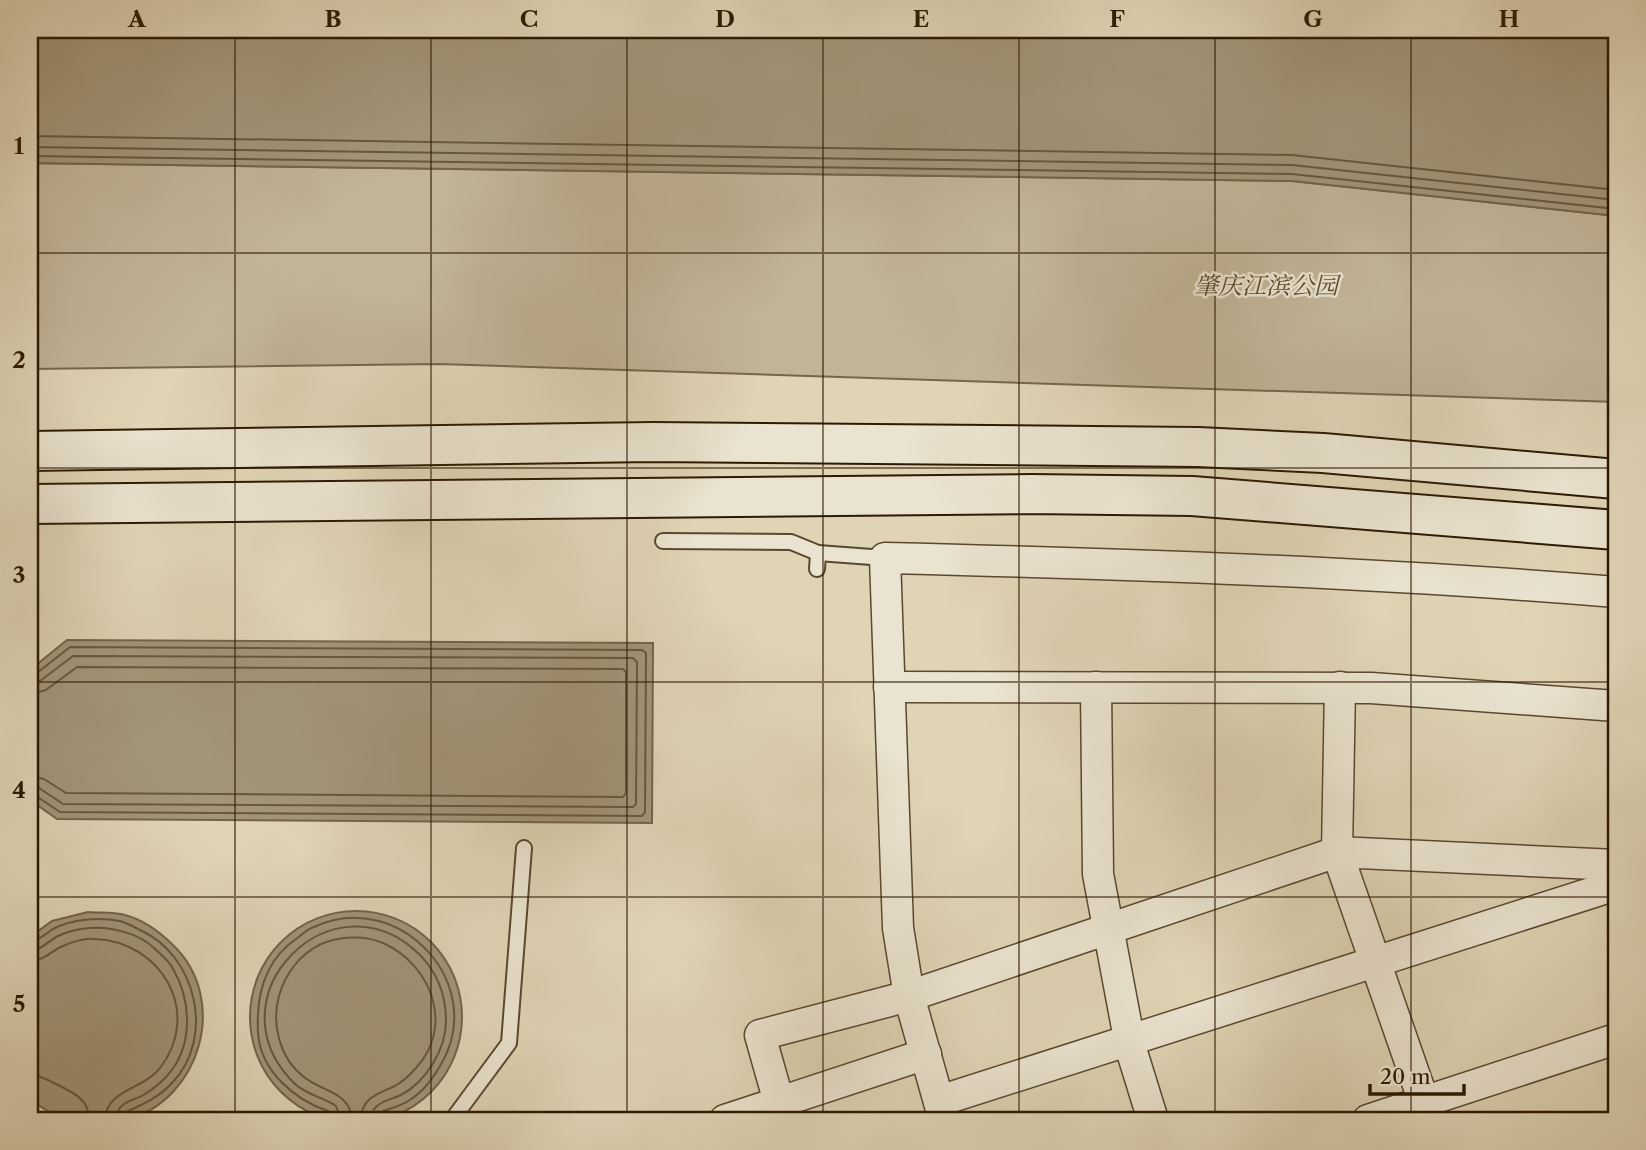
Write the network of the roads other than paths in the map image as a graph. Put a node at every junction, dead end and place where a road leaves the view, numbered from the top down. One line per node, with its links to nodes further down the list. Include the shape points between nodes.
1 (30, 451): 2 (main road, via 653,442 1198,447 1324,453)
2 (1616, 479)
3 (30, 504): 4 (main road, via 1192,496)
4 (1616, 530)
5 (663, 541): 6 (lane, via 791,542)
6 (818, 553): 7 (lane); 8 (lane)
7 (885, 558): 9 (street, via 1136,564); 10 (street)
8 (817, 569)
9 (1616, 592)
10 (889, 687): 11 (street); 20 (street, via 898,928)
11 (1096, 687): 12 (street); 18 (street, via 1098,874)
12 (1340, 687): 13 (street); 15 (street)
13 (1616, 706)
14 (524, 848): 27 (lane, via 509,1043)
15 (1337, 852): 16 (street); 18 (street); 19 (street)
16 (1616, 865)
17 (1616, 884): 19 (street)
18 (1110, 928): 20 (street); 22 (street)
19 (1375, 963): 22 (street); 24 (street)
20 (909, 996): 23 (street); 25 (street, via 760,1035)
21 (1616, 1039): 24 (street)
22 (1130, 1041): 26 (street); 29 (street)
23 (926, 1055): 25 (street); 26 (street)
24 (1424, 1102): 30 (street)
25 (781, 1111): 28 (street)
26 (941, 1111)
27 (452, 1120)
28 (725, 1120)
29 (1153, 1120)
30 (1368, 1120)

